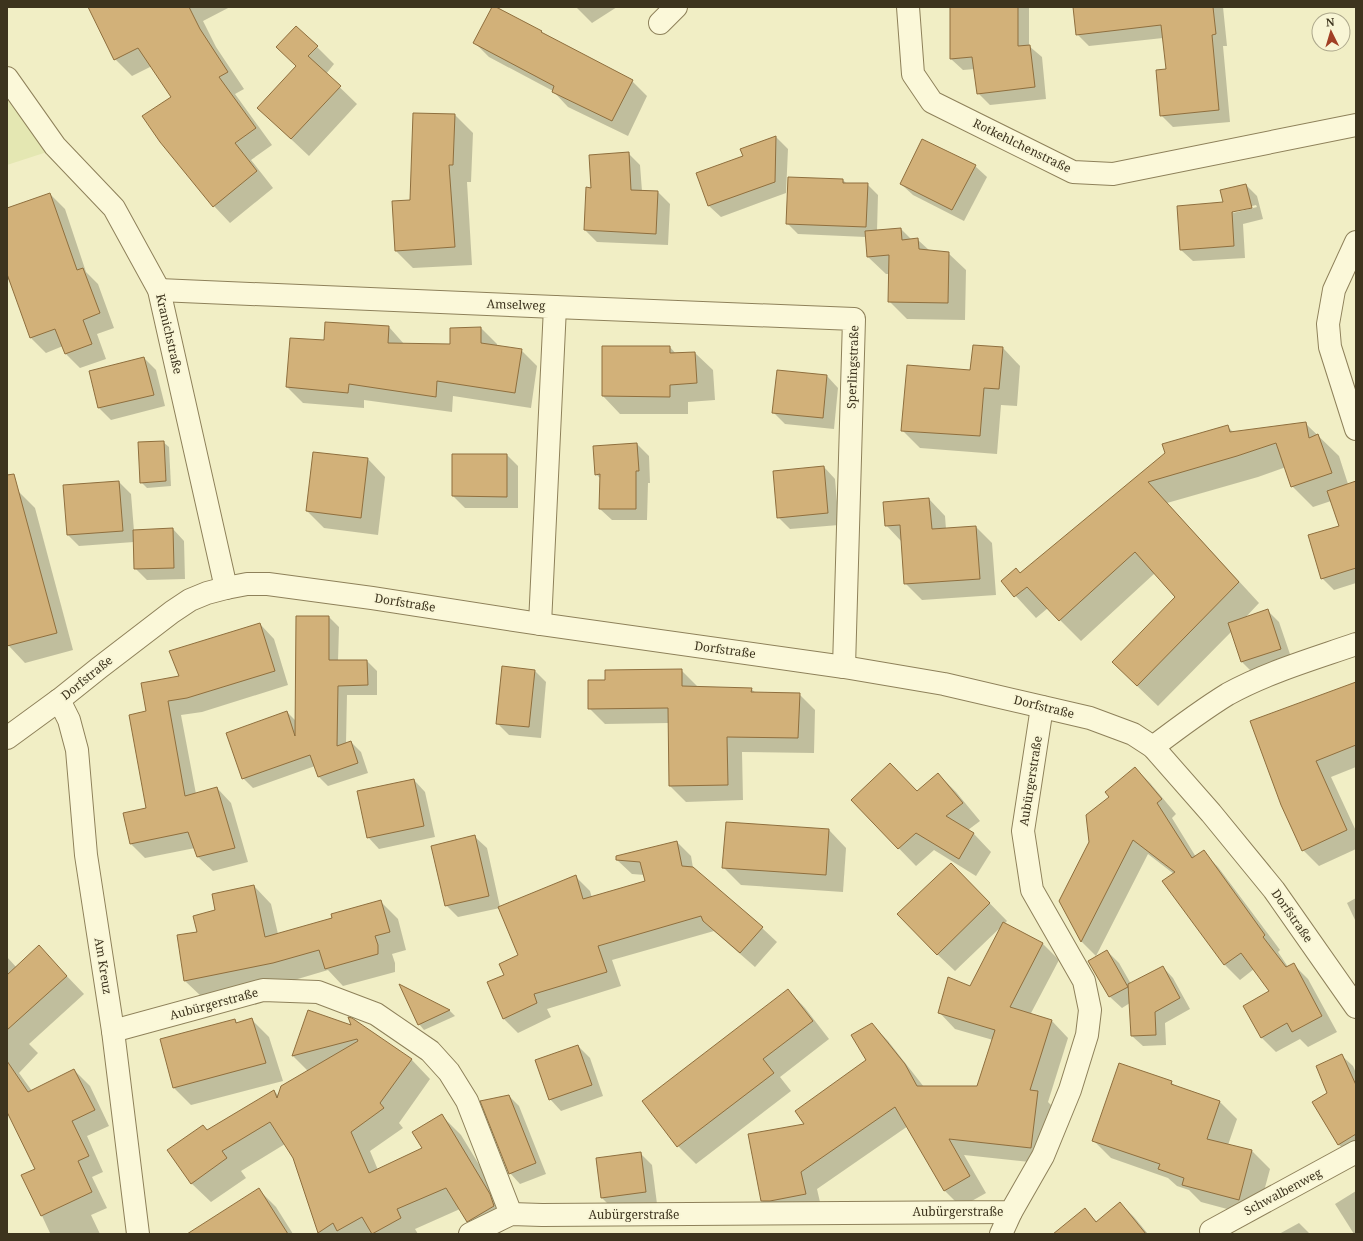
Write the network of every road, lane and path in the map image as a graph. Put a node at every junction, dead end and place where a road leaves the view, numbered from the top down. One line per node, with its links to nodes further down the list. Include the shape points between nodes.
1 (676, 7): 3 (street)
2 (908, 7): 5 (street, Rotkehlchenstraße, via 913,74 932,102 1073,172 1113,174)
3 (660, 24)
4 (7, 78): 7 (street, Kranichstraße, via 55,146 114,208)
5 (1356, 125)
6 (1356, 242): 9 (street, via 1334,290 1328,324 1330,347)
7 (159, 290): 8 (street, Amselweg); 10 (street, Kranichstraße)
8 (555, 307): 11 (street, Amselweg); 13 (street, Sperlingstraße, via 854,320)
9 (1356, 429)
10 (226, 588): 11 (street, Dorfstraße, via 268,584); 14 (street, Dorfstraße, via 190,600 172,612)
11 (540, 624): 13 (street, Dorfstraße)
12 (1356, 644): 17 (street, via 1271,674 1229,694)
13 (844, 667): 15 (street, Dorfstraße, via 944,684)
14 (59, 700): 16 (street, Dorfstraße); 19 (street, Am Kreuz, via 69,720 77,750 86,855)
15 (1042, 707): 17 (street, Dorfstraße, via 1112,725 1134,734); 21 (street, Aubürgerstraße, via 1023,831 1032,890 1084,982 1090,1010 1087,1035 1070,1090 1043,1156)
16 (7, 738)
17 (1153, 747): 18 (street, Dorfstraße, via 1212,813 1274,890)
18 (1356, 1007)
19 (113, 1031): 22 (street, Aubürgerstraße, via 263,990 318,992 376,1014 430,1051 449,1072 467,1100); 24 (street, Am Kreuz)
20 (1356, 1152): 23 (street, Schwalbenweg)
21 (1011, 1212): 22 (street, Aubürgerstraße); 26 (street)
22 (511, 1214): 25 (street, Aubürgerstraße)
23 (1210, 1231)
24 (138, 1234)
25 (470, 1234)
26 (1001, 1234)

